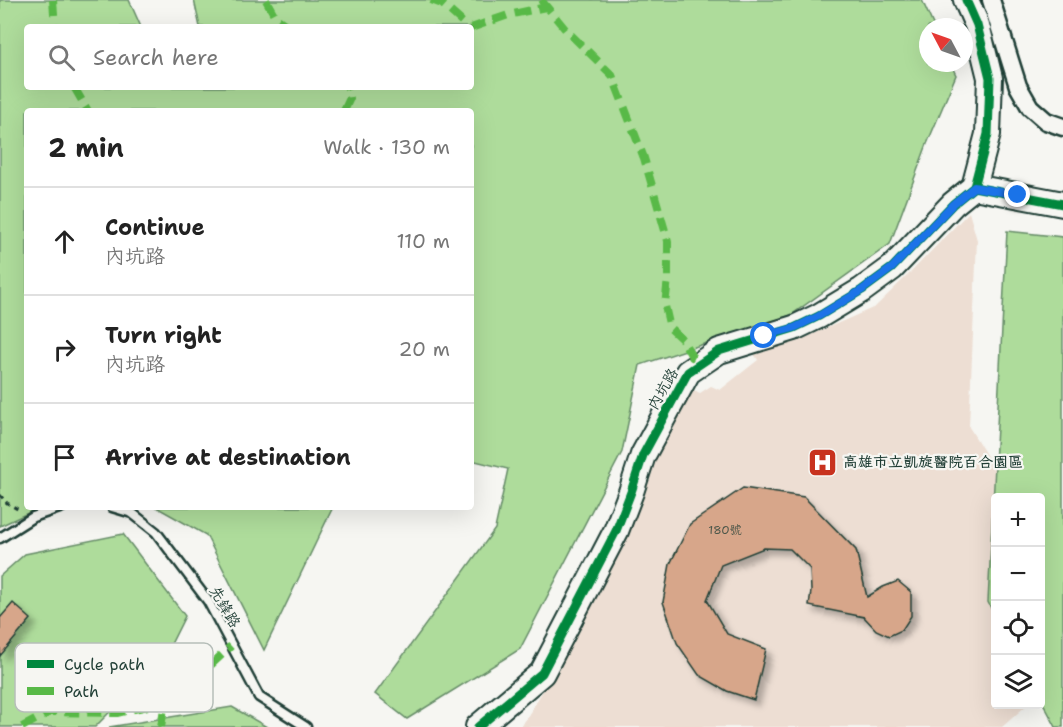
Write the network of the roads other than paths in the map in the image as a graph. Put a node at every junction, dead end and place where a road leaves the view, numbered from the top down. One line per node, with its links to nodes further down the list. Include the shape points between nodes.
1 (966, 0): 4 (street, via 977,25 990,78 988,134)
2 (991, 0): 3 (street, via 1018,86 1030,107 1047,121)
3 (1063, 127)
4 (974, 187): 5 (street); 10 (street, 內坑路, via 892,268 862,290 794,328 719,351 688,372 643,455 616,531 542,673)
5 (1063, 204)
6 (53, 510): 8 (lane, via 33,517)
7 (122, 510): 9 (lane, 先鋒路, via 156,532 208,601 259,697)
8 (0, 538)
9 (306, 727)
10 (478, 727)

